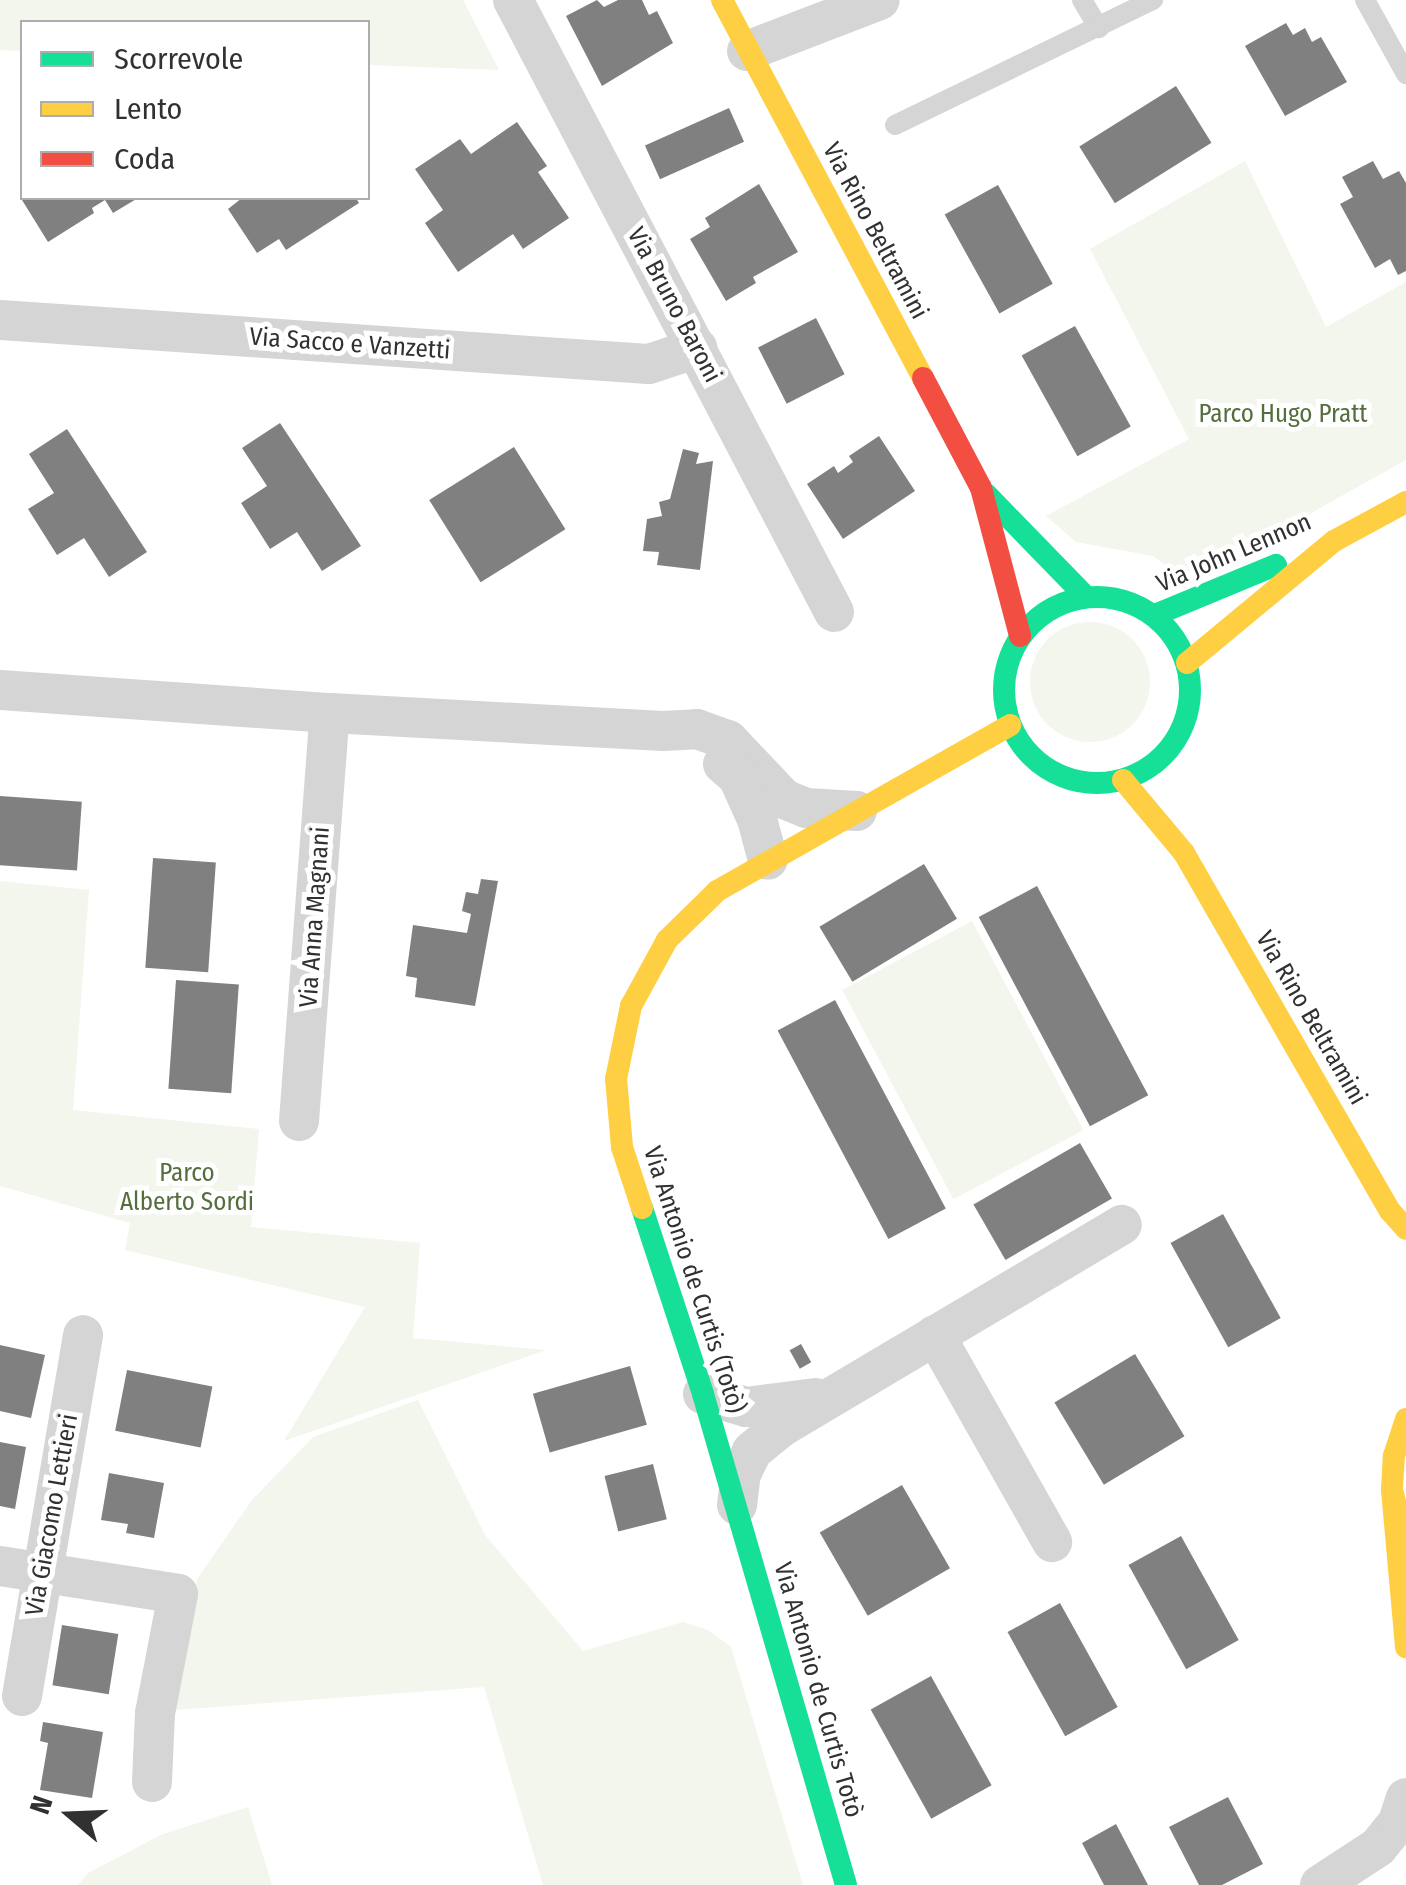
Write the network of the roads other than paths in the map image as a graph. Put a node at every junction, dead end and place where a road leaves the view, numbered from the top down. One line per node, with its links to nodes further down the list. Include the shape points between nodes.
1 (513, 0): 12 (street, Via Bruno Baroni)
2 (722, 0): 8 (street, Via Rino Beltramini)
3 (880, 0): 8 (street)
4 (1082, 0): 7 (lane)
5 (1153, 0): 7 (lane)
6 (1365, 0): 9 (lane)
7 (1099, 28): 10 (lane)
8 (747, 52): 13 (street, Via Rino Beltramini)
9 (1406, 74)
10 (895, 125)
11 (0, 320): 12 (street, Via Sacco e Vanzetti, via 649,364)
12 (697, 348): 17 (street, Via Bruno Baroni)
13 (981, 488): 16 (street, Via Rino Beltramini); 19 (street, Via Rino Beltramini)
14 (1406, 502): 15 (street, Via John Lennon)
15 (1334, 541): 18 (street, Via John Lennon); 20 (street, Via John Lennon)
16 (1086, 598): 18 (street, via 1128,601); 19 (street, via 1052,605)
17 (834, 612)
18 (1154, 615): 20 (street)
19 (1020, 636): 23 (street, via 1007,664)
20 (1187, 663): 25 (street, via 1187,718)
21 (0, 690): 22 (street)
22 (330, 713): 24 (street); 30 (street, Via Anna Magnani)
23 (1010, 726): 26 (street, via 1046,770 1073,781); 27 (street, Via Antonio de Curtis (Totò))
24 (664, 731): 27 (street, via 697,728 728,740 766,784 806,808); 29 (street, via 703,747 738,777)
25 (1167, 775): 26 (street); 28 (street, Via Rino Beltramini)
26 (1124, 780): 28 (street, Via Rino Beltramini)
27 (857, 811): 29 (street, Via Antonio de Curtis (Totò))
28 (1184, 853): 31 (street, Via Rino Beltramini)
29 (768, 860): 39 (street, Via Antonio de Curtis (Totò), via 718,891 667,940 630,1006 616,1078 622,1147)
30 (300, 1121)
31 (1390, 1210): 33 (street, Via Rino Beltramini); 34 (street, Via Rino Beltramini)
32 (1122, 1225): 36 (street)
33 (1406, 1229)
34 (1406, 1261)
35 (83, 1335): 47 (street, Via Giacomo Lettieri)
36 (934, 1335): 37 (street); 44 (street)
37 (838, 1392): 39 (street); 41 (street)
38 (1406, 1399): 40 (street)
39 (708, 1410): 41 (street); 43 (street, Via Antonio de Curtis (Totò))
40 (1405, 1421): 42 (street)
41 (784, 1426): 43 (street, via 752,1451)
42 (1392, 1490): 45 (street); 48 (street)
43 (736, 1511): 52 (street, Via Antonio de Curtis Totò)
44 (1052, 1542)
45 (1406, 1542)
46 (0, 1566): 47 (street)
47 (41, 1572): 49 (street, Via Giacomo Lettieri); 50 (street, via 178,1594 156,1714)
48 (1406, 1648)
49 (22, 1696)
50 (152, 1782)
51 (1406, 1798): 53 (street, via 1378,1848)
52 (846, 1885)
53 (1320, 1885)

